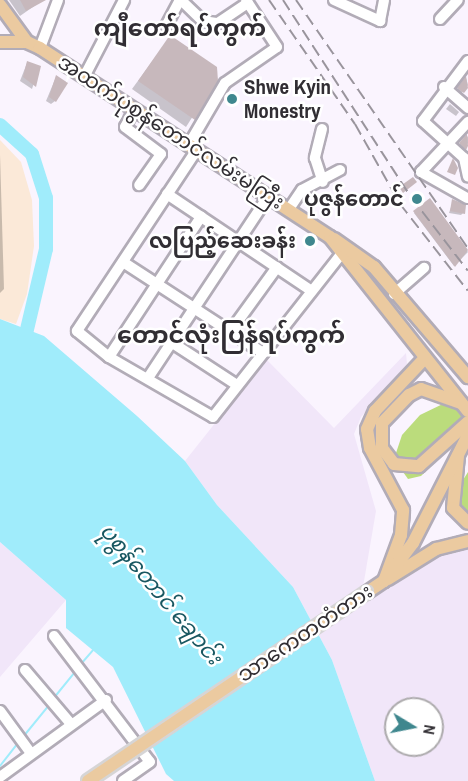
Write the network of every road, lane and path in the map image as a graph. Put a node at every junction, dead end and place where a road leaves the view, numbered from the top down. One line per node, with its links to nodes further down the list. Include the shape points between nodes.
1 (58, 0): 13 (street)
2 (124, 0): 15 (street)
3 (181, 0): 7 (street, via 202,21 218,23); 10 (street)
4 (334, 0): 5 (street, via 380,21)
5 (384, 0)
6 (458, 0): 9 (street)
7 (247, 2): 22 (street, via 277,47 225,83)
8 (0, 6): 12 (main road)
9 (440, 19)
10 (166, 26)
11 (0, 42): 12 (main road, အထက်ပုစွန်တောင်လမ်းမကြီး)
12 (27, 42): 13 (main road, အထက်ပုစွန်တောင်လမ်းမကြီး)
13 (40, 48): 15 (main road, အထက်ပုစွန်တောင်လမ်းမကြီး)
14 (468, 61): 16 (street)
15 (84, 77): 18 (main road, အထက်ပုစွန်တောင်လမ်းမကြီး)
16 (444, 87): 17 (street); 21 (street, via 423,121)
17 (468, 108)
18 (134, 110): 22 (main road, အထက်ပုစွန်တောင်လမ်းမကြီး); 26 (street, via 125,127 161,154)
19 (468, 122): 21 (street)
20 (322, 129): 25 (street, via 315,158)
21 (448, 144): 24 (street, via 466,160); 29 (street, via 421,172)
22 (192, 148): 27 (street); 28 (main road, အထက်ပုစွန်တောင်လမ်းမကြီး)
23 (340, 170): 25 (street)
24 (468, 177)
25 (323, 182): 30 (street, via 302,190)
26 (139, 184)
27 (167, 194): 31 (street); 35 (street)
28 (268, 197): 30 (main road, အထက်ပုစွန်တောင်လမ်းမကြီး); 33 (street)
29 (467, 198)
30 (289, 209): 32 (main road, အထက်ပုစွန်တောင်လမ်းမကြီး)
31 (201, 217): 33 (street); 38 (street)
32 (330, 237): 34 (main road, အထက်ပုစွန်တောင်လမ်းမကြီး); 40 (main road, via 374,267)
33 (238, 242): 36 (street); 41 (street)
34 (342, 253): 39 (street); 46 (main road, အထက်ပုစွန်တောင်လမ်းမကြီး)
35 (123, 262): 38 (street); 45 (street, via 77,331)
36 (277, 267): 39 (street); 42 (street)
37 (424, 268): 40 (street)
38 (156, 284): 41 (street); 45 (street)
39 (312, 291): 44 (street)
40 (394, 294): 47 (main road)
41 (194, 308): 42 (street); 43 (street)
42 (230, 332): 44 (street)
43 (171, 342): 48 (street); 49 (street)
44 (262, 353): 49 (street)
45 (109, 357): 48 (street)
46 (425, 358): 50 (main road, အထက်ပုစွန်တောင်လမ်းမကြီး); 56 (main road, via 375,411 367,429 370,448 403,510 401,535)
47 (468, 377)
48 (148, 378): 49 (street, via 213,417)
49 (237, 386)
50 (464, 407): 51 (main road, via 421,389 382,423 382,448 394,464 419,466 436,455)
51 (468, 422)
52 (468, 435): 53 (main road, သာကေတတံတား)
53 (458, 452): 54 (main road, via 453,508); 56 (main road, သာကေတတံတား, via 413,543)
54 (468, 523)
55 (468, 541): 56 (main road, via 436,549)
56 (384, 581): 64 (main road, သာကေတတံတား, bridge)
57 (54, 636): 59 (street)
58 (26, 670): 61 (street)
59 (106, 700): 61 (street); 65 (street, via 150,762)
60 (0, 711): 62 (street)
61 (71, 724): 62 (street)
62 (30, 752): 63 (street)
63 (0, 777)
64 (88, 781)
65 (123, 781)

